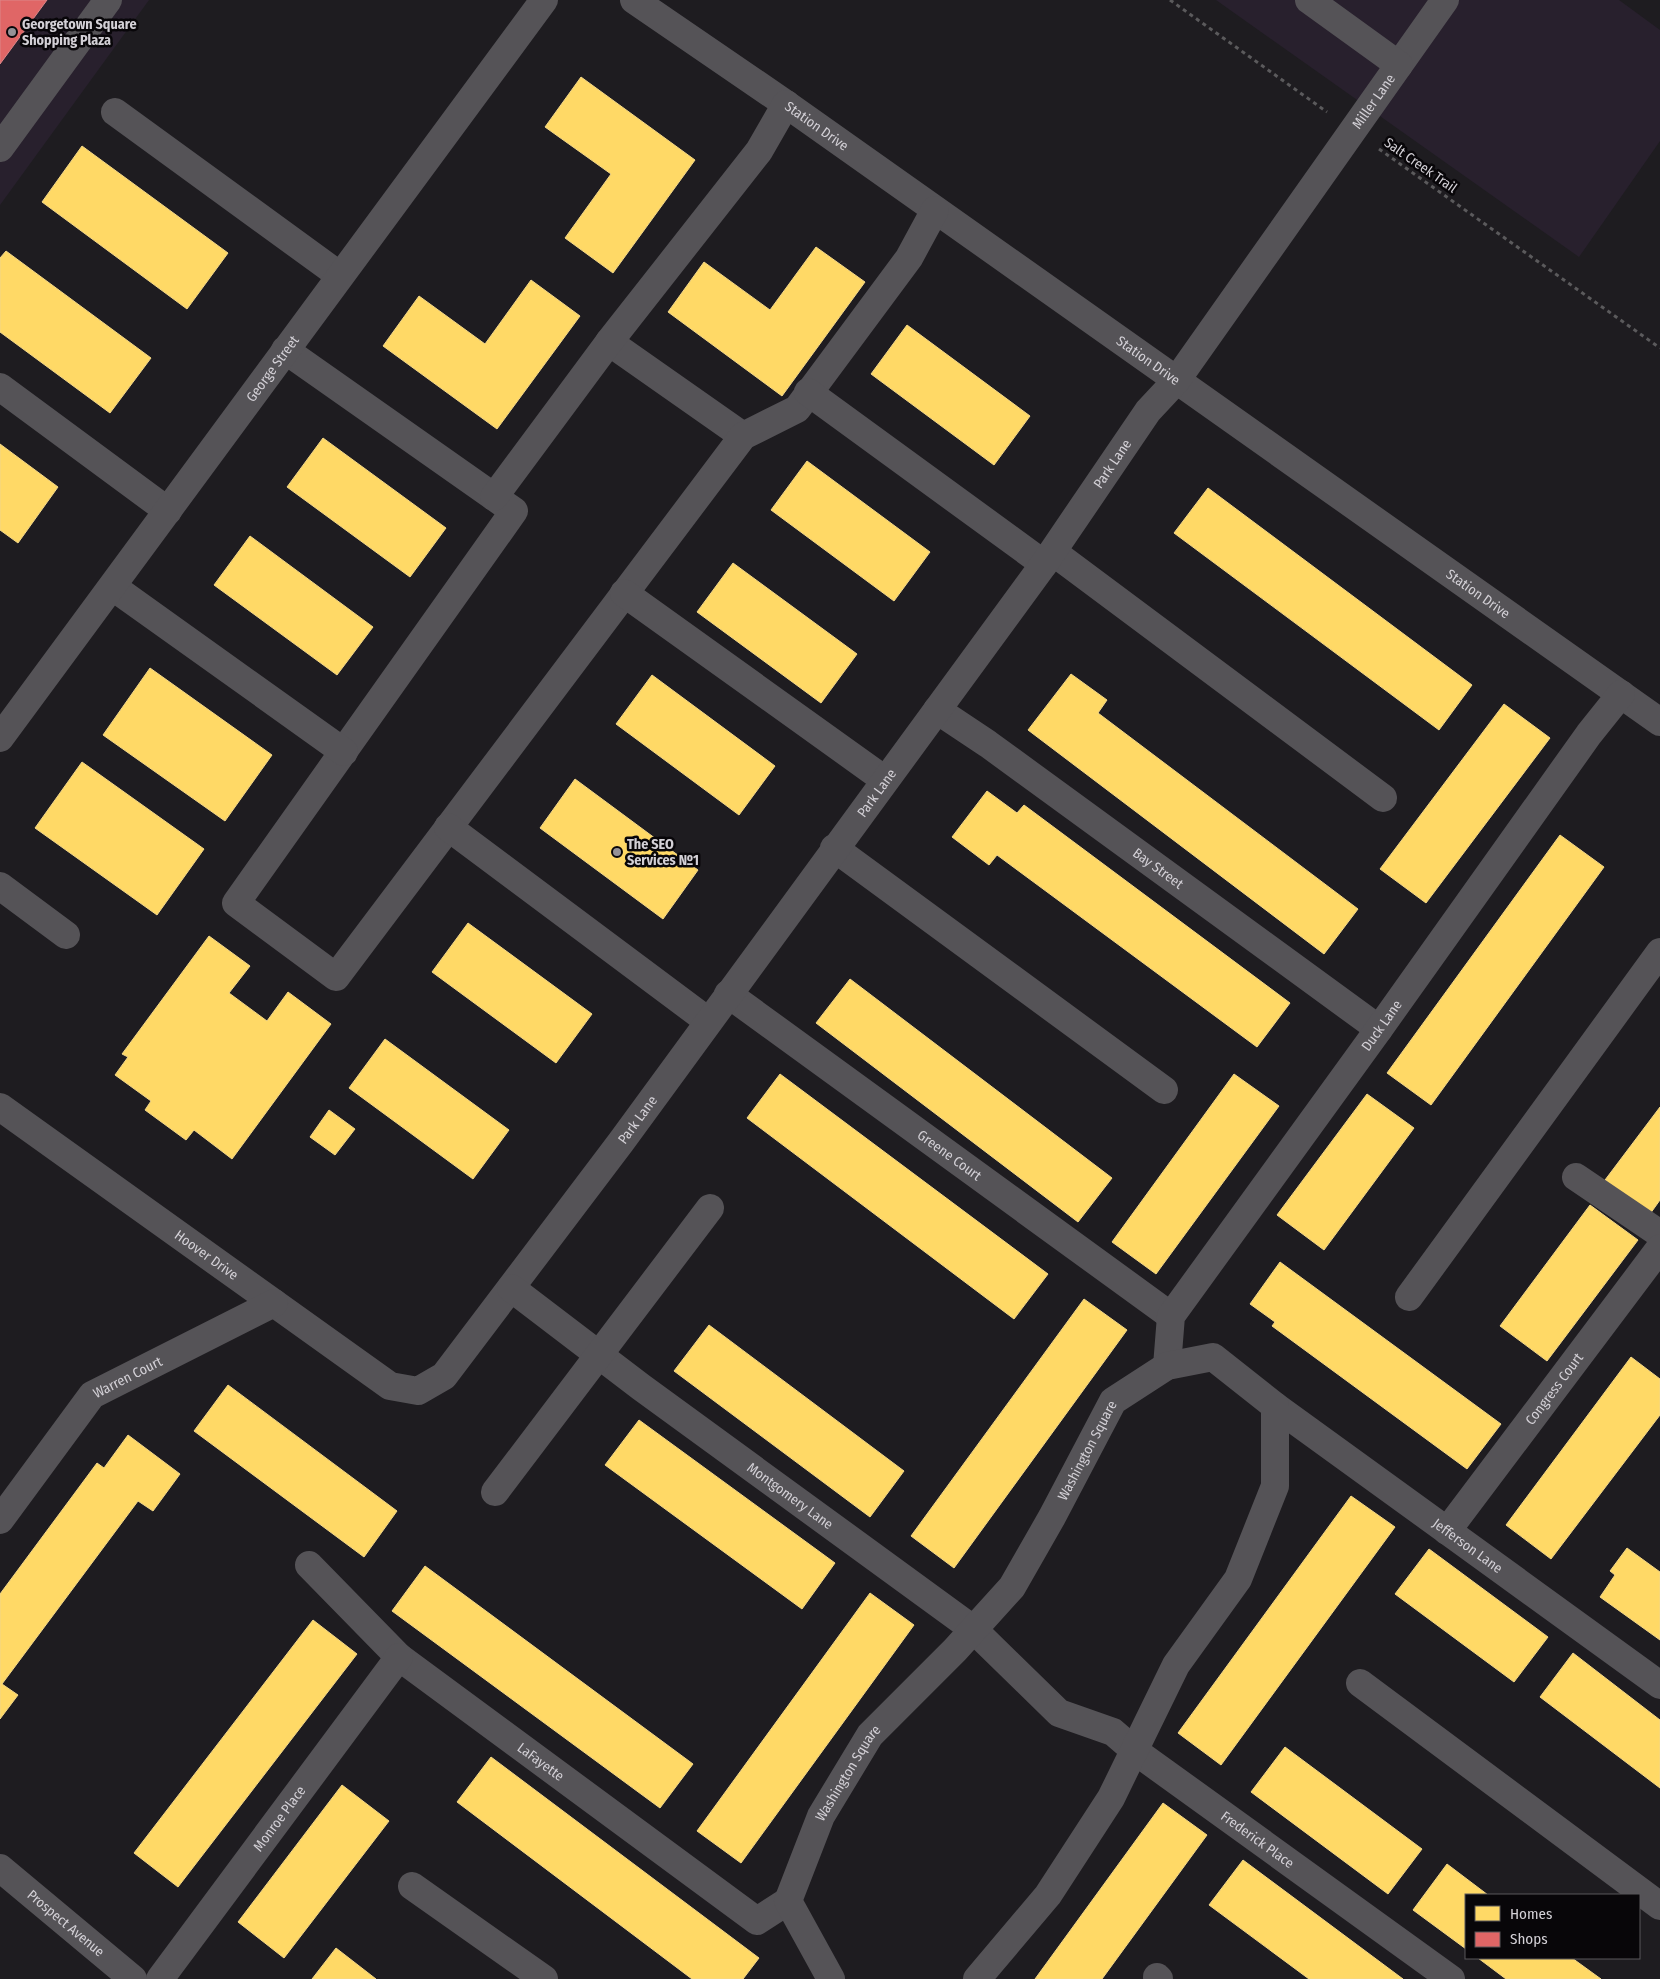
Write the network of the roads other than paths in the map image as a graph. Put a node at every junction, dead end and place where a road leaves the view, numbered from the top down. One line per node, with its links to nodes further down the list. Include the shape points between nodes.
1 (108, 0): 9 (street)
2 (544, 0): 12 (street, George Street)
3 (634, 0): 7 (street, Station Drive)
4 (1309, 0): 6 (street, Miller Lane)
5 (1445, 0): 6 (street)
6 (1399, 64): 10 (street, Miller Lane)
7 (786, 104): 11 (street, Station Drive); 13 (street, via 759,150)
8 (115, 112): 12 (street)
9 (0, 148)
10 (1318, 180): 15 (street, Park Lane)
11 (935, 210): 15 (street, Station Drive); 17 (street, via 909,258)
12 (339, 276): 14 (street, George Street)
13 (609, 342): 18 (street); 19 (street)
14 (285, 350): 19 (street); 20 (street, George Street)
15 (1176, 381): 21 (street, Park Lane, via 1148,411); 24 (street, Station Drive)
16 (0, 387): 20 (street)
17 (808, 392): 18 (street, via 797,408); 21 (street)
18 (743, 436): 23 (street)
19 (494, 497): 28 (street, via 514,511)
20 (168, 511): 22 (street, George Street)
21 (1049, 558): 25 (street, Park Lane); 30 (street)
22 (113, 587): 27 (street, George Street); 28 (street)
23 (624, 593): 29 (street); 31 (street)
24 (1621, 694): 26 (street, Station Drive); 38 (street, Duck Lane, via 1589,734)
25 (936, 710): 29 (street, Park Lane); 38 (street, Bay Street, via 988,744)
26 (1660, 722)
27 (0, 738)
28 (344, 752): 31 (street, via 236,903 336,977)
29 (885, 780): 32 (street, Park Lane)
30 (1383, 798)
31 (448, 827): 37 (street)
32 (834, 848): 36 (street, Park Lane); 39 (street)
33 (0, 886): 34 (street)
34 (66, 935)
35 (1660, 952): 46 (street)
36 (728, 994): 37 (street, Park Lane); 48 (street, Greene Court)
37 (708, 1021): 45 (street, Park Lane)
38 (1379, 1029): 48 (street, Duck Lane)
39 (1164, 1090)
40 (0, 1107): 47 (street, Hoover Drive)
41 (1576, 1176): 43 (street)
42 (710, 1208): 49 (street)
43 (1660, 1234)
44 (1660, 1248): 55 (street, Congress Court)
45 (511, 1288): 49 (street, Montgomery Lane); 51 (street, Park Lane, via 444,1376)
46 (1408, 1296)
47 (274, 1303): 51 (street, Hoover Drive, via 390,1386); 54 (street, Warren Court, via 92,1395)
48 (1171, 1316): 50 (street)
49 (599, 1355): 53 (street); 57 (street, Montgomery Lane)
50 (1167, 1366): 52 (street, Washington Square, via 1212,1357); 57 (street, Washington Square, via 1113,1401 1012,1587)
51 (418, 1392)
52 (1275, 1406): 55 (street, Jefferson Lane); 62 (street, via 1275,1486 1238,1579 1176,1665)
53 (495, 1492)
54 (0, 1520)
55 (1447, 1531): 60 (street, Jefferson Lane)
56 (309, 1565): 58 (street, LaFayette)
57 (973, 1629): 61 (street, Montgomery Lane); 65 (street, Washington Square, via 870,1735 821,1816)
58 (400, 1657): 65 (street, LaFayette, via 757,1921); 68 (street, Monroe Place)
59 (1360, 1683): 66 (street)
60 (1660, 1685)
61 (1059, 1713): 62 (street, Frederick Place, via 1113,1732)
62 (1135, 1751): 71 (street, via 1111,1798 1048,1895); 72 (street, Frederick Place)
63 (0, 1868): 67 (street, Prospect Avenue)
64 (412, 1886): 69 (street)
65 (788, 1900): 70 (street)
66 (1660, 1906)
67 (133, 1979)
68 (160, 1979)
69 (544, 1979)
70 (830, 1979)
71 (977, 1979)
72 (1451, 1979)

